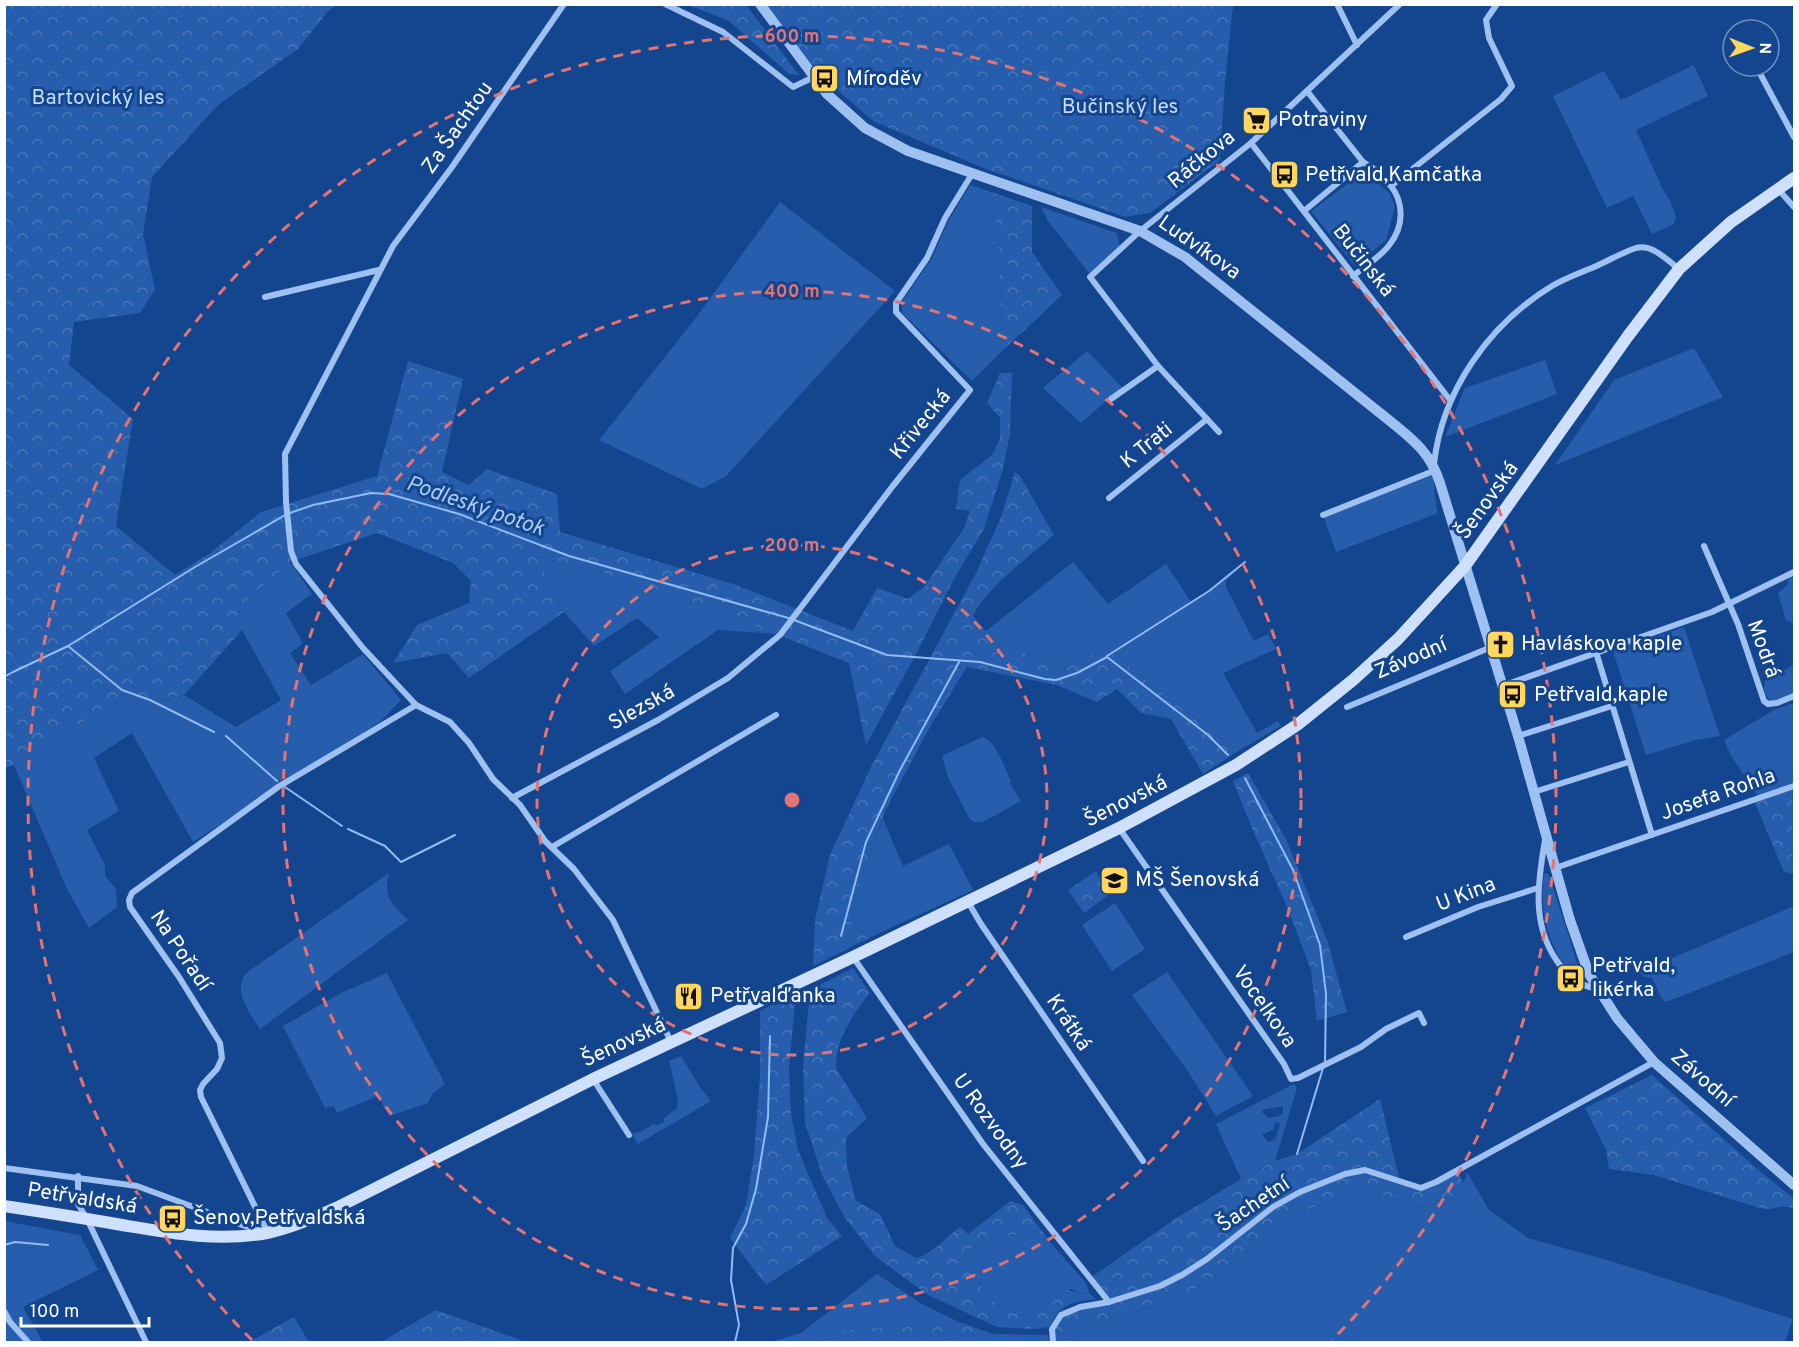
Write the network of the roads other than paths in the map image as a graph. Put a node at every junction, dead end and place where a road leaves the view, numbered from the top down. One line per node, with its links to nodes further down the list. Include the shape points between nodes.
1 (564, 4): 22 (street, Za Šachtou)
2 (665, 4): 8 (street, via 723,32 793,87)
3 (760, 4): 8 (street, Ludvíkova)
4 (1337, 4): 7 (street)
5 (1400, 4): 7 (street, Ráčkova)
6 (1497, 4): 16 (street, via 1486,20 1488,38 1512,86 1501,99)
7 (1357, 45): 10 (street, Ráčkova)
8 (814, 77): 14 (street, Ludvíkova, via 827,94 866,128 908,151)
9 (1762, 78): 11 (street)
10 (1307, 92): 12 (street, Ráčkova); 13 (street)
11 (1794, 137)
12 (1251, 143): 19 (street, Bučinská); 20 (street, Ráčkova)
13 (1363, 162): 16 (street); 19 (street)
14 (972, 174): 20 (street, Ludvíkova); 38 (street, Křivecká, via 945,218 927,258 896,303 896,312 970,390)
15 (1794, 178): 17 (main road, Šenovská)
16 (1391, 186): 23 (street, via 1401,207 1399,224 1390,244)
17 (1777, 188): 18 (street); 21 (main road, Šenovská, via 1731,222)
18 (1794, 207)
19 (1304, 211): 23 (street, Bučinská)
20 (1140, 231): 24 (street, Ráčkova); 31 (street, Ludvíkova, via 1185,257 1407,435)
21 (1679, 269): 28 (street, via 1651,249 1640,247 1552,285 1521,308 1490,339); 35 (main road, Šenovská)
22 (379, 270): 25 (street); 43 (street, Za Šachtou, via 285,454 286,502 296,564 363,648)
23 (1353, 276): 28 (street, Bučinská)
24 (1090, 277): 26 (street, K Trati)
25 (265, 297)
26 (1158, 366): 27 (street); 29 (street, K Trati)
27 (1111, 399)
28 (1450, 400): 31 (street, via 1438,433)
29 (1207, 419): 30 (street, K Trati); 32 (street, K Trati)
30 (1219, 432)
31 (1435, 467): 33 (street); 35 (street, Ludvíkova)
32 (1109, 498)
33 (1323, 515)
34 (1704, 546): 37 (street, Modrá)
35 (1465, 566): 39 (street, Závodní); 52 (main road, Šenovská, via 1393,644 1298,725 1227,771)
36 (1794, 572): 37 (street, Modrá)
37 (1730, 604): 40 (street, Modrá); 42 (street, Modrá, via 1764,701 1778,703)
38 (780, 635): 51 (street, Slezská, via 728,678)
39 (1489, 648): 41 (street, Závodní); 45 (street, Závodní)
40 (1596, 652): 41 (street, Modrá); 44 (street, Josefa Rohla)
41 (1502, 686): 47 (street, Závodní)
42 (1794, 696)
43 (416, 705): 51 (street, via 450,722); 74 (street, Na Pořadí, via 278,787 132,893 129,900 220,1043 222,1058 203,1084 201,1097)
44 (1612, 706): 47 (street); 48 (street, Josefa Rohla)
45 (1347, 707)
46 (776, 715): 55 (street)
47 (1518, 736): 50 (street, Závodní)
48 (1629, 762): 50 (street); 54 (street, Josefa Rohla)
49 (1794, 786): 54 (street, Josefa Rohla)
50 (1534, 792): 53 (street, Závodní)
51 (512, 798): 55 (street)
52 (1119, 828): 58 (main road, Šenovská); 62 (street, Vocelkova, via 1291,1079 1361,1047 1419,1013)
53 (1546, 833): 56 (street, Závodní); 57 (street, Závodní)
54 (1652, 835): 56 (street, Josefa Rohla)
55 (552, 847): 63 (street, via 613,920)
56 (1555, 868): 61 (street, Závodní, via 1579,948)
57 (1538, 888): 59 (street, U Kina, via 1478,907); 61 (street, Závodní, via 1540,921 1551,952 1571,978)
58 (968, 902): 60 (main road, Šenovská); 67 (street, Krátká)
59 (1406, 937)
60 (853, 957): 63 (main road, Šenovská); 75 (street, U Rozvodny, via 984,1144)
61 (1597, 989): 64 (street, Závodní)
62 (1424, 1023)
63 (671, 1042): 65 (main road, Šenovská)
64 (1654, 1062): 70 (street, Závodní); 75 (street, Šachetní, via 1421,1188 1365,1170 1300,1192 1273,1207 1182,1275)
65 (593, 1079): 66 (street); 73 (main road, Šenovská)
66 (629, 1135)
67 (1143, 1161)
68 (4, 1168): 69 (street)
69 (78, 1176): 72 (street, via 78,1204); 74 (street, via 137,1186)
70 (1793, 1182)
71 (4, 1206): 72 (main road, Petřvaldská)
72 (87, 1219): 74 (main road, Petřvaldská, via 187,1235 228,1237); 78 (street)
73 (295, 1225): 74 (main road, Petřvaldská)
74 (268, 1233)
75 (1108, 1302): 79 (street, Šachetní, via 1061,1315 1052,1329)
76 (4, 1311): 77 (street)
77 (28, 1342)
78 (146, 1342)
79 (1053, 1342)

